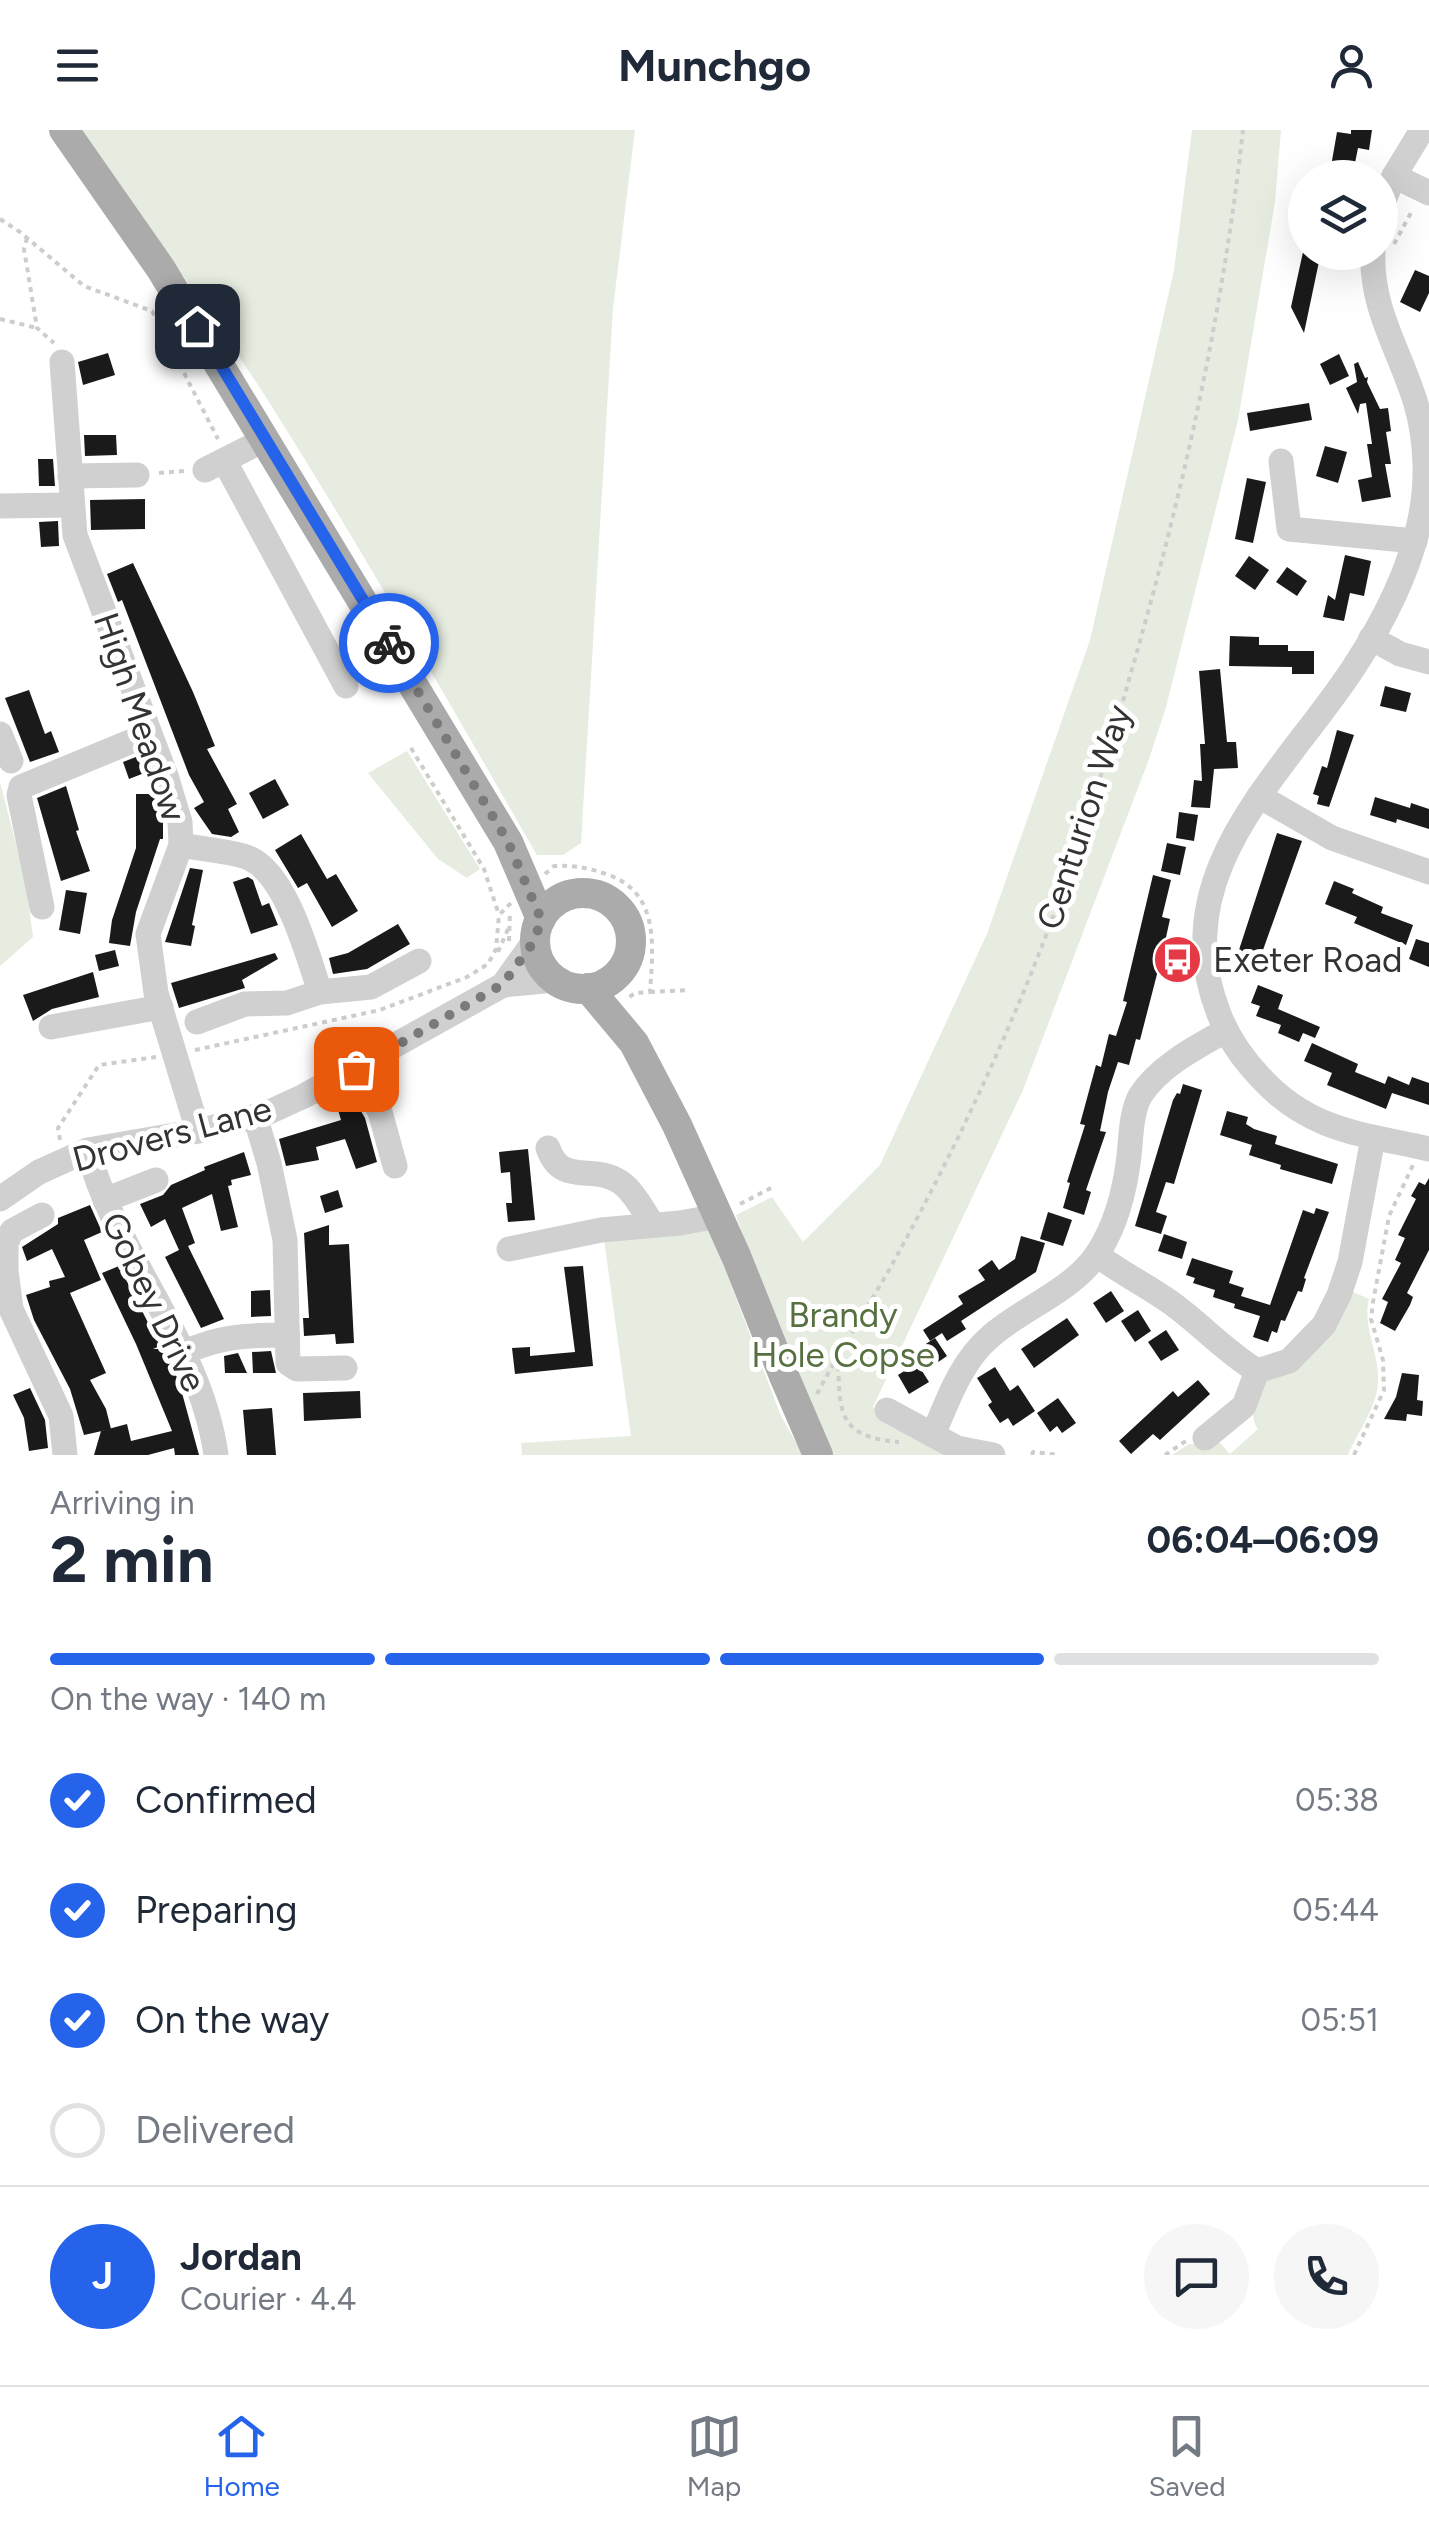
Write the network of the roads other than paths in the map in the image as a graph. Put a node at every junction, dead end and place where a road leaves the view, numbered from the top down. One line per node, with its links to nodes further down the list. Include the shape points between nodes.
1 (64, 130): 9 (main road, via 161,269)
2 (1422, 130): 3 (street)
3 (1398, 169)
4 (1398, 178): 5 (street)
5 (1426, 192)
6 (1374, 270): 8 (street, via 1384,324)
7 (62, 362): 12 (street, High Meadow)
8 (1425, 422): 15 (street, via 1423,502)
9 (266, 439): 18 (street, via 215,466); 23 (main road)
10 (1281, 461): 15 (street, via 1289,529)
11 (138, 474): 12 (street)
12 (70, 476): 13 (street, High Meadow)
13 (72, 505): 14 (street); 20 (street, High Meadow, via 75,535)
14 (0, 506)
15 (1414, 541): 16 (street)
16 (1371, 638): 17 (street); 22 (street)
17 (1429, 662)
18 (346, 686)
19 (0, 734): 21 (street)
20 (150, 734): 24 (street, High Meadow, via 180,822); 27 (street, via 18,790)
21 (11, 761)
22 (1259, 796): 25 (street, via 1332,838); 38 (street, via 1222,862 1204,915 1206,975)
23 (508, 842): 26 (main road); 28 (main road)
24 (181, 845): 34 (street, via 249,857 260,865 285,900); 35 (street, High Meadow, via 148,934)
25 (1429, 872)
26 (564, 897): 28 (main road); 32 (main road, via 595,894 621,911 631,940)
27 (42, 907)
28 (523, 932): 30 (street, Drovers Lane); 31 (main road)
29 (418, 961): 34 (street, via 371,987)
30 (497, 977): 31 (street, Drovers Lane); 40 (street, Drovers Lane)
31 (555, 980): 33 (main road)
32 (628, 981): 33 (main road); 39 (main road)
33 (588, 988): 39 (main road)
34 (320, 992): 36 (street, via 288,1003 245,1004)
35 (160, 1007): 37 (street); 42 (street, High Meadow)
36 (196, 1022)
37 (51, 1027)
38 (1225, 1031): 43 (street, via 1290,1106 1320,1123); 55 (street, via 1170,1067 1140,1097 1114,1223)
39 (634, 1043): 52 (main road)
40 (356, 1069): 41 (street, Drovers Lane); 47 (street, via 380,1112)
41 (255, 1116): 42 (street, Drovers Lane); 57 (street, via 285,1240)
42 (198, 1131): 46 (street, Drovers Lane)
43 (1373, 1138): 45 (street); 60 (street, via 1339,1295 1324,1325 1289,1361)
44 (548, 1148): 53 (street, via 560,1170 622,1183)
45 (1425, 1148)
46 (75, 1150): 49 (street, Drovers Lane); 50 (street, Gobey Drive)
47 (395, 1166)
48 (156, 1180): 50 (street)
49 (0, 1199)
50 (105, 1200): 58 (street, Gobey Drive)
51 (42, 1215): 56 (street, via 12,1231 6,1244)
52 (718, 1216): 53 (street); 66 (main road, bridge)
53 (653, 1226): 54 (street)
54 (510, 1249)
55 (1097, 1255): 60 (street, via 1172,1303); 62 (street, via 990,1337 955,1384)
56 (6, 1310): 64 (street, via 61,1416)
57 (287, 1335): 58 (street, via 235,1335); 59 (street, via 291,1368)
58 (183, 1353): 65 (street, Gobey Drive)
59 (345, 1368)
60 (1257, 1371): 63 (street, via 1244,1406)
61 (887, 1410): 62 (street)
62 (933, 1435): 67 (street)
63 (1206, 1438)
64 (65, 1455)
65 (216, 1455)
66 (818, 1455)
67 (993, 1455)

